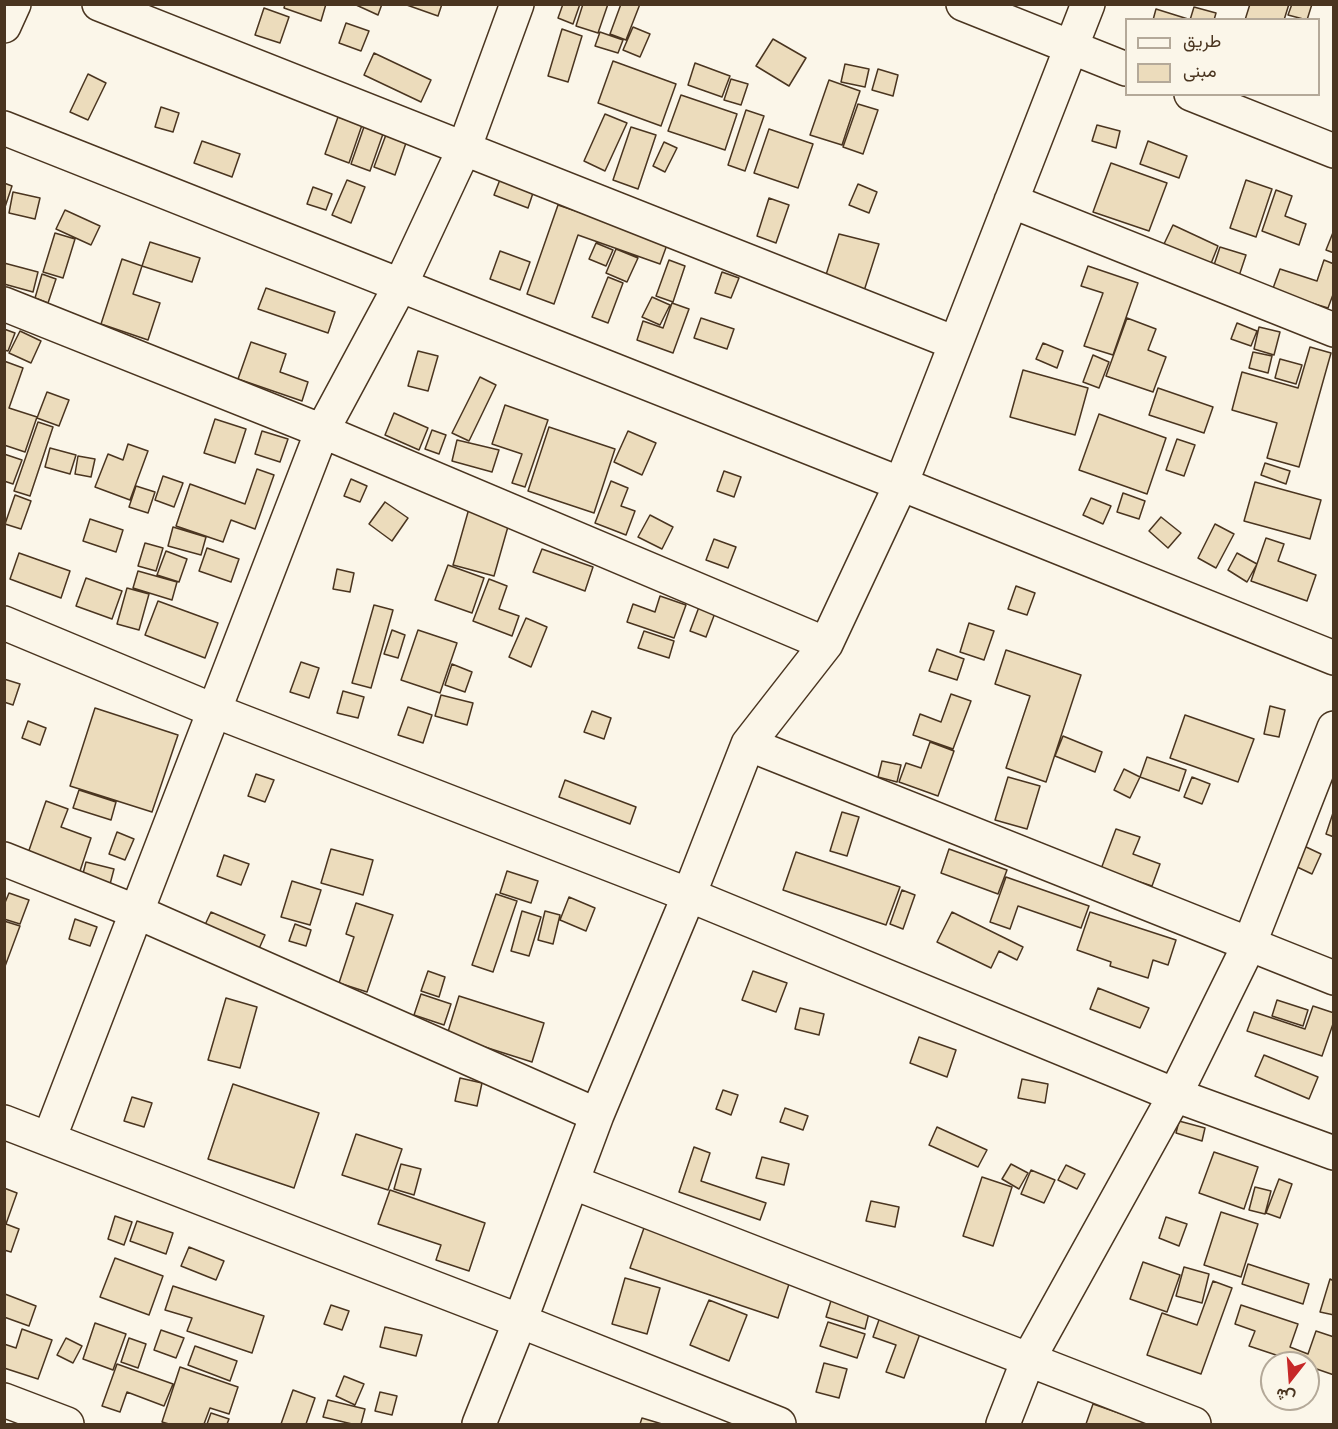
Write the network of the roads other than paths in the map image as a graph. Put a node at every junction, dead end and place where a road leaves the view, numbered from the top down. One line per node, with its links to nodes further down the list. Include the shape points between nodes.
1 (14, 4): 6 (street)
2 (99, 4): 11 (street)
3 (517, 4): 11 (street)
4 (963, 4): 7 (street)
5 (1088, 4): 7 (street)
6 (4, 26)
7 (1072, 48): 8 (street); 13 (street)
8 (1125, 69)
9 (1196, 96): 12 (street)
10 (4, 128): 14 (street)
11 (464, 149): 14 (street); 17 (street)
12 (1334, 151)
13 (1011, 201): 16 (street); 17 (street)
14 (400, 286): 18 (street); 19 (street)
15 (4, 304): 18 (street)
16 (1334, 330)
17 (955, 343): 19 (street)
18 (322, 431): 21 (street); 23 (street)
19 (900, 484): 21 (street); 22 (street)
20 (4, 623): 23 (street)
21 (826, 644): 25 (street)
22 (1334, 658)
23 (215, 711): 27 (street); 28 (street)
24 (1334, 728): 29 (street)
25 (748, 744): 27 (street); 29 (street)
26 (4, 859): 28 (street)
27 (690, 895): 31 (street); 32 (street)
28 (137, 912): 32 (street); 34 (street)
29 (1250, 945): 30 (street); 31 (street)
30 (1334, 978)
31 (1175, 1095): 35 (street); 38 (street)
32 (597, 1115): 36 (street)
33 (4, 1122): 34 (street)
34 (49, 1139): 37 (street)
35 (1334, 1153)
36 (572, 1182): 37 (street); 38 (street)
37 (520, 1322): 41 (street); 42 (street)
38 (1028, 1360): 43 (street); 44 (street)
39 (4, 1400): 40 (street)
40 (67, 1425)
41 (479, 1425)
42 (779, 1425)
43 (1003, 1425)
44 (1194, 1425)

